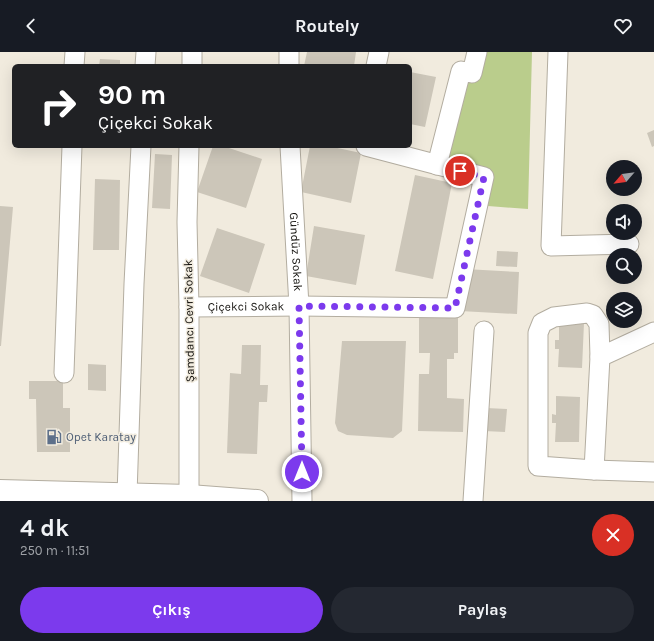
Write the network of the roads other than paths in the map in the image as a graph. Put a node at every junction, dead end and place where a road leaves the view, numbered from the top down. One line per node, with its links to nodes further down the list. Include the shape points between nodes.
1 (75, 52): 8 (street)
2 (146, 52): 9 (street)
3 (192, 52): 10 (street)
4 (289, 52): 11 (street)
5 (379, 52): 12 (street)
6 (477, 52): 18 (street, via 472,73 461,71)
7 (558, 52): 19 (street, via 551,246)
8 (74, 64)
9 (145, 64)
10 (192, 64)
11 (289, 64)
12 (376, 64)
13 (72, 148): 25 (street)
14 (141, 148): 29 (street)
15 (189, 148): 21 (street, Şamdancı Cevri Sokak)
16 (290, 148): 20 (street, Gündüz Sokak)
17 (373, 148): 18 (street, Çiçekci Sokak)
18 (436, 165): 20 (street, Çiçekci Sokak, via 484,177 455,308)
19 (629, 244)
20 (299, 306): 21 (street, Çiçekci Sokak); 32 (street, Gündüz Sokak)
21 (189, 307): 30 (street, Şamdancı Cevri Sokak)
22 (484, 332): 33 (street)
23 (654, 332): 24 (street)
24 (600, 357): 26 (street); 26 (street, via 599,324 593,315 562,315 542,323 538,333 538,466)
25 (64, 372)
26 (594, 470): 27 (street)
27 (654, 472)
28 (0, 491): 29 (main road)
29 (127, 495): 30 (main road)
30 (189, 496): 31 (main road)
31 (257, 501)
32 (302, 501)
33 (473, 501)

